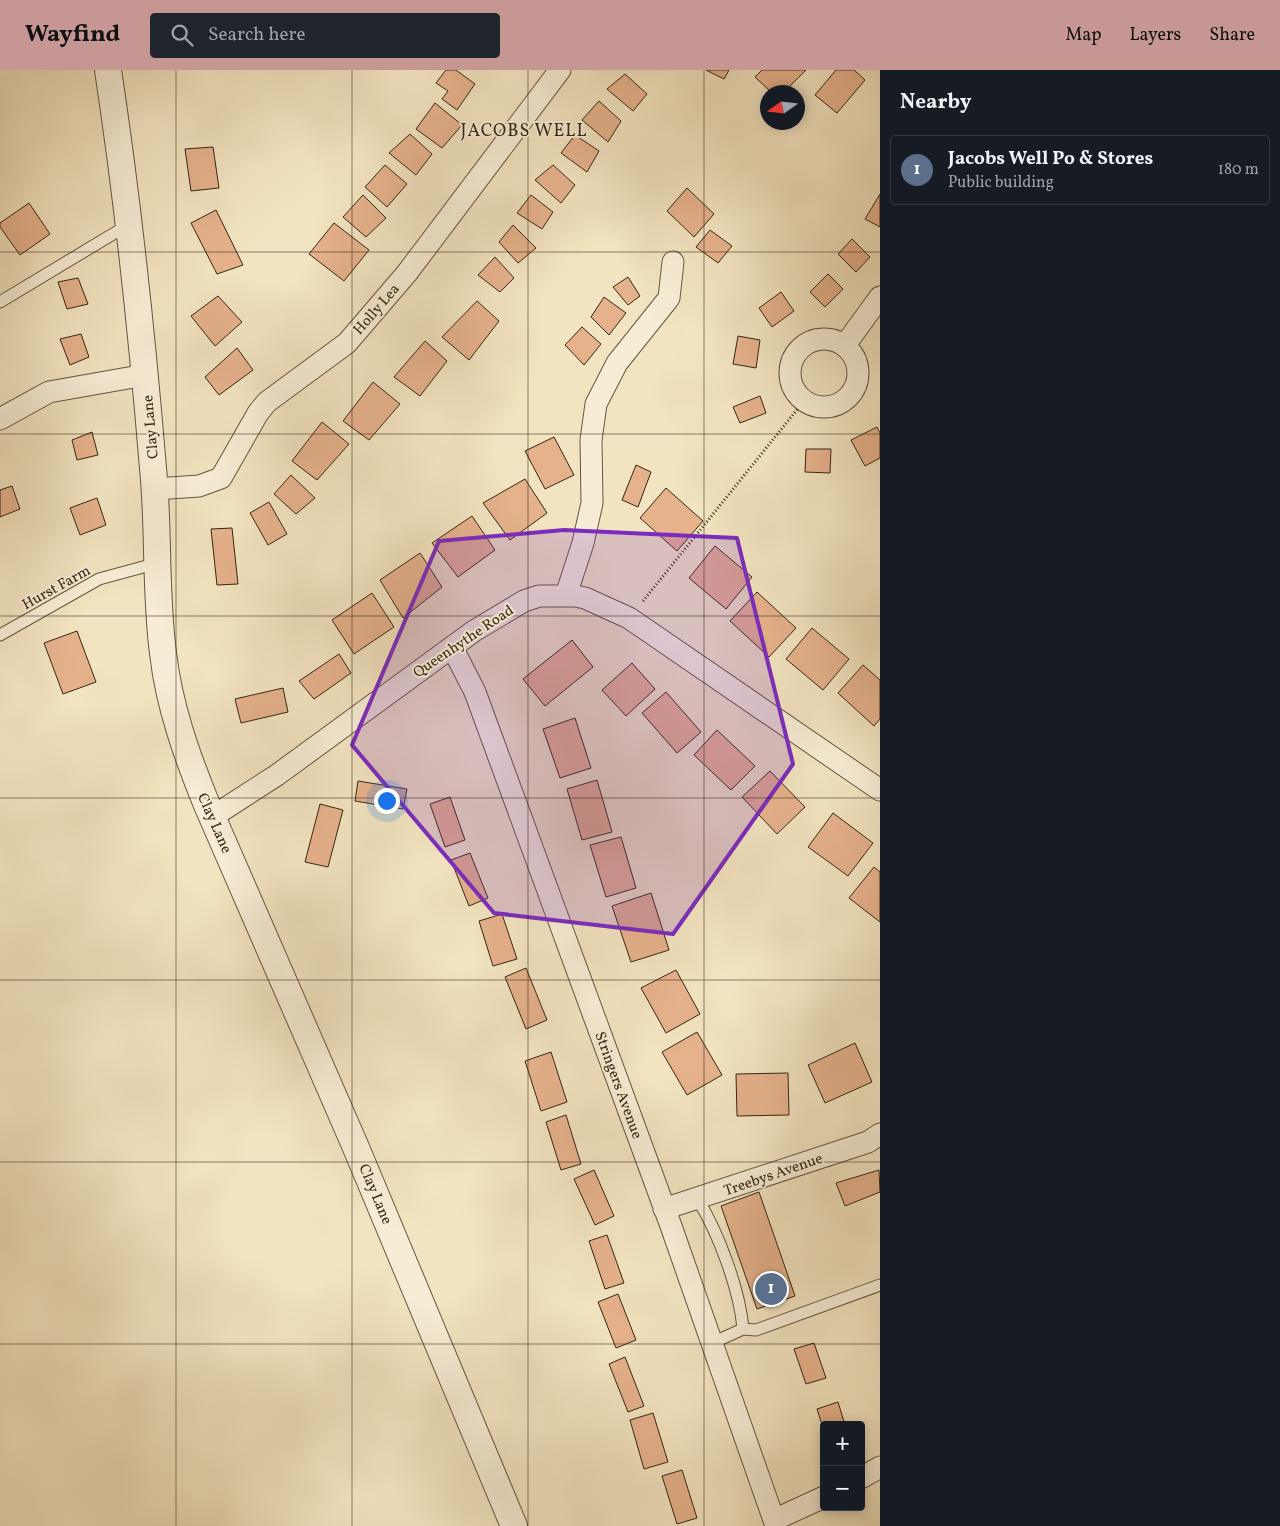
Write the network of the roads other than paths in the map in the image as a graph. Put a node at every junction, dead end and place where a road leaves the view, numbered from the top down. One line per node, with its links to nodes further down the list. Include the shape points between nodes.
1 (108, 70): 3 (street, Clay Lane)
2 (560, 70): 10 (street, Holly Lea, via 407,273 347,343 267,402 221,478 199,486)
3 (128, 225): 6 (lane); 8 (street, Clay Lane)
4 (673, 262): 12 (street, via 669,298 618,363 596,404 591,440 592,503)
5 (880, 297): 7 (street)
6 (0, 302)
7 (845, 345): 7 (street, via 853,354 858,368 858,380 852,394 843,402 827,408 804,401 793,387 790,370 799,349 814,340 826,339)
8 (145, 375): 9 (street, via 49,392); 10 (street, Clay Lane)
9 (0, 419)
10 (155, 489): 11 (street, Clay Lane)
11 (158, 563): 13 (lane, Hurst Farm, via 99,579); 16 (street, Clay Lane, via 169,690 188,759)
12 (566, 596): 14 (street, Queenhythe Road, via 539,596 524,601); 15 (street, Queenhythe Road, via 585,598 629,618)
13 (0, 635)
14 (452, 647): 16 (street, Queenhythe Road, via 277,775); 19 (street, Stringers Avenue, via 475,692)
15 (880, 790)
16 (212, 817): 27 (street, Clay Lane, via 357,1150)
17 (880, 1134): 18 (street, Treebys Avenue, via 868,1142)
18 (698, 1200): 19 (street, Treebys Avenue); 21 (lane, via 710,1220 741,1308)
19 (664, 1209): 22 (street, Stringers Avenue)
20 (880, 1285): 21 (lane, via 756,1330)
21 (743, 1329): 22 (lane)
22 (712, 1343): 26 (street, Stringers Avenue)
23 (880, 1467): 24 (street)
24 (865, 1476)
25 (820, 1499): 26 (street)
26 (775, 1523)
27 (514, 1526)

